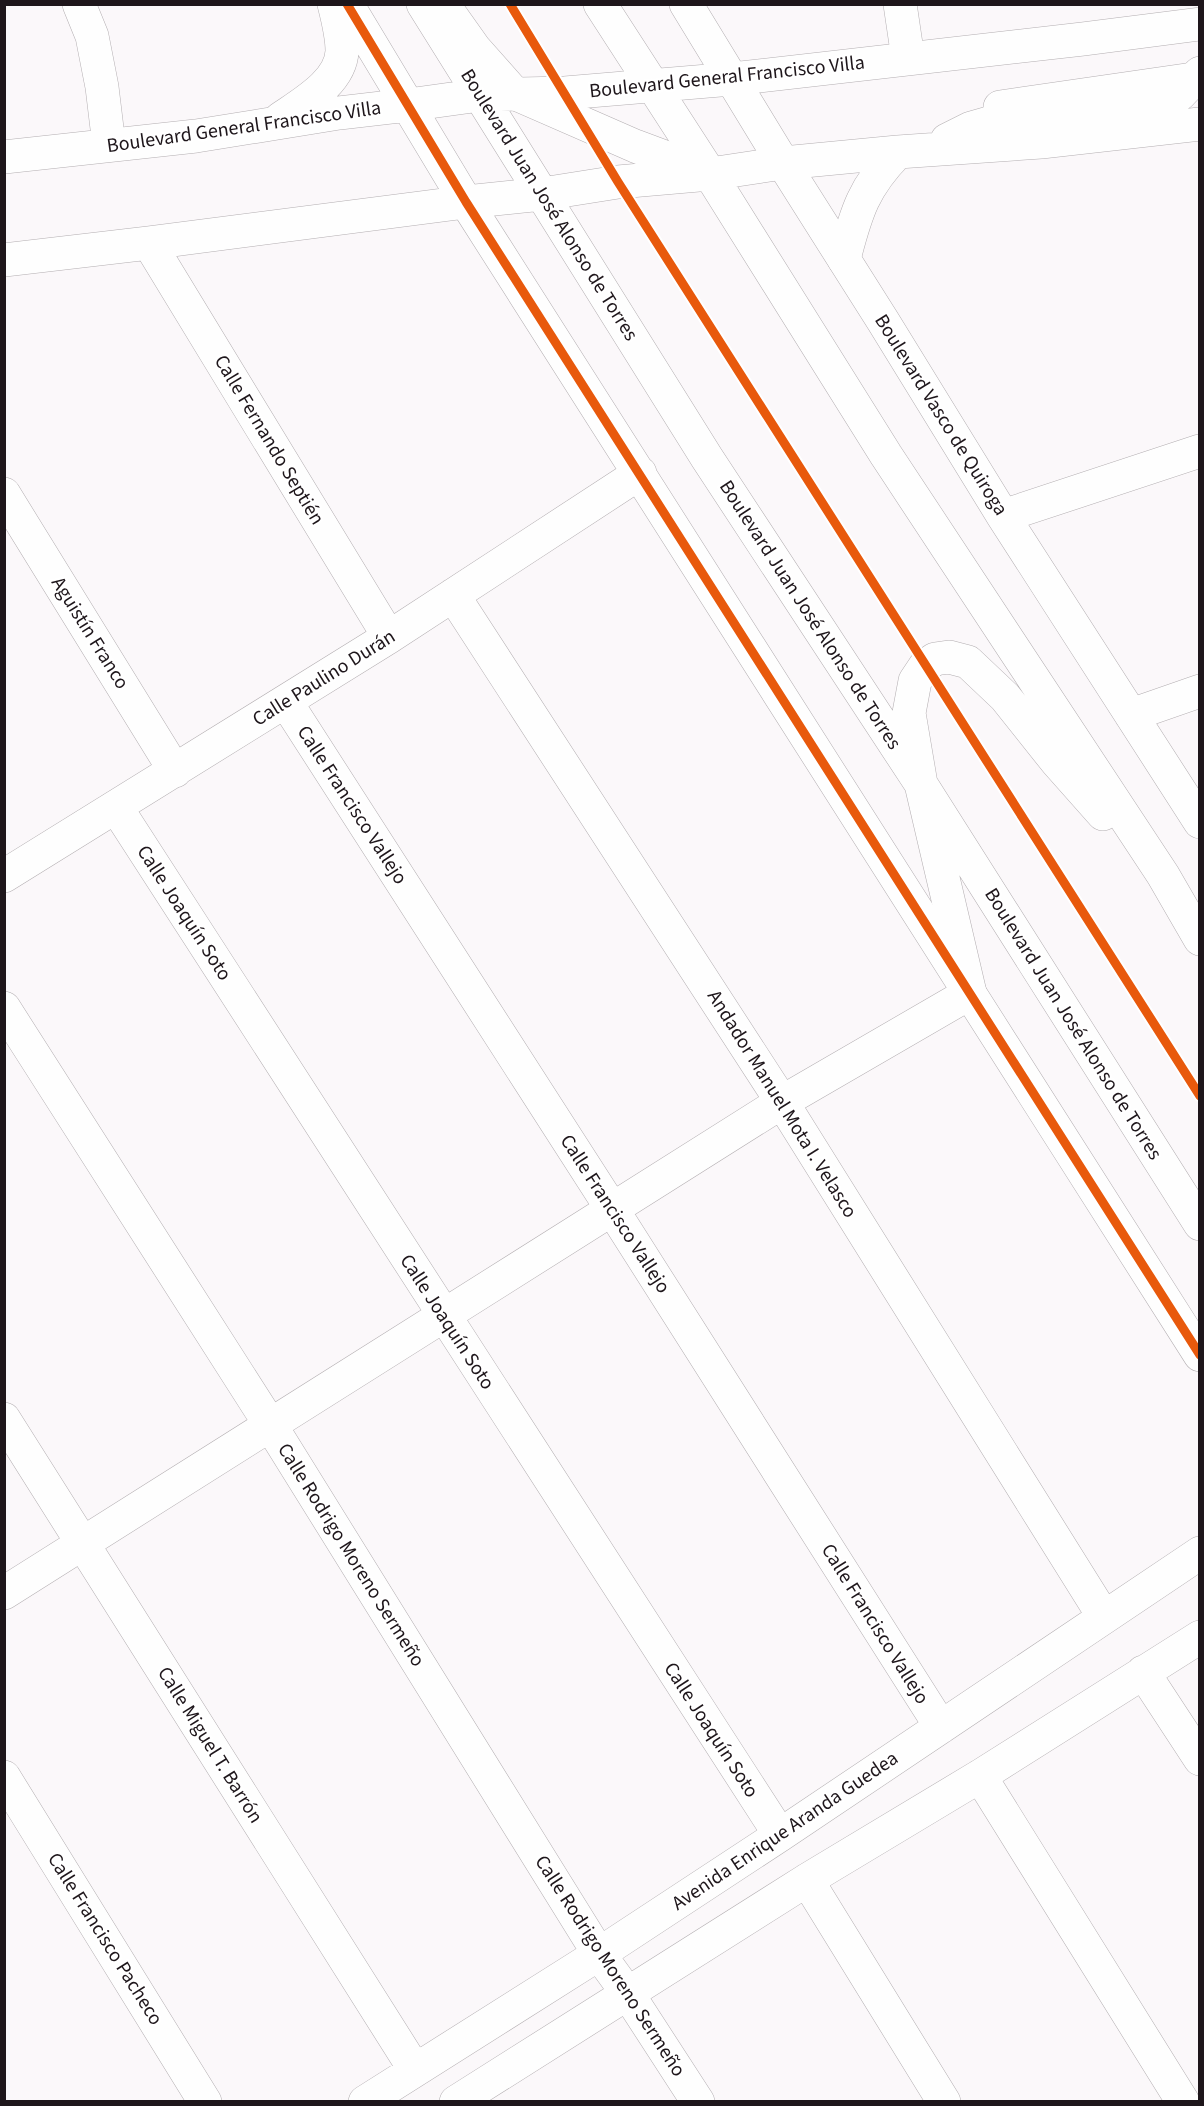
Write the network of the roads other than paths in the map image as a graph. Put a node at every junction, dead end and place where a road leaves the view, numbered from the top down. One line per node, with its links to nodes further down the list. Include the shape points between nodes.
1 (79, 4): 19 (street, via 92,36)
2 (334, 4): 17 (street, via 342,54 335,71 322,87)
3 (348, 4): 16 (street)
4 (423, 4): 15 (street, Boulevard Juan José Alonso de Torres)
5 (443, 4): 14 (street, via 475,49)
6 (600, 4): 13 (street)
7 (686, 4): 12 (street, Boulevard Vasco de Quiroga)
8 (900, 4): 10 (street)
9 (1200, 24): 10 (street, Boulevard General Francisco Villa)
10 (908, 58): 12 (street, Boulevard General Francisco Villa)
11 (1198, 77): 20 (street, via 1160,106 1132,112 992,122)
12 (732, 79): 13 (street, Boulevard General Francisco Villa); 22 (street, Boulevard Vasco de Quiroga)
13 (654, 86): 14 (street, Boulevard General Francisco Villa); 23 (street)
14 (514, 93): 15 (street, Boulevard General Francisco Villa); 23 (street)
15 (480, 95): 16 (street, Boulevard General Francisco Villa); 24 (street, Boulevard Juan José Alonso de Torres)
16 (408, 105): 17 (street, Boulevard General Francisco Villa); 25 (street)
17 (274, 123): 19 (street, Boulevard General Francisco Villa)
18 (1200, 124): 20 (street, via 1041,142)
19 (109, 145): 21 (street, Boulevard General Francisco Villa)
20 (912, 151): 22 (street); 27 (street, via 872,181 855,218)
21 (4, 158)
22 (783, 164): 23 (street); 27 (street, Boulevard Vasco de Quiroga)
23 (710, 174): 24 (street); 42 (street, via 886,454)
24 (542, 194): 25 (street); 39 (street, Boulevard Juan José Alonso de Torres, via 707,458)
25 (466, 202): 26 (street); 30 (street)
26 (149, 243): 28 (street); 34 (street, Calle Fernando Septién)
27 (844, 258): 32 (street, Boulevard Vasco de Quiroga)
28 (4, 260)
29 (1200, 451): 32 (street)
30 (640, 473): 33 (street, Calle Paulino Durán); 46 (street)
31 (4, 494): 38 (street, Aguistín Franco)
32 (1003, 516): 37 (street, Boulevard Vasco de Quiroga)
33 (453, 595): 34 (street, Calle Paulino Durán); 48 (street, Andador Manuel Mota I. Velasco)
34 (389, 637): 36 (street, Calle Paulino Durán)
35 (1200, 691): 37 (street)
36 (286, 702): 38 (street, Calle Paulino Durán); 49 (street, Calle Francisco Vallejo)
37 (1131, 715): 41 (street, Boulevard Vasco de Quiroga)
38 (175, 771): 40 (street, Calle Paulino Durán)
39 (921, 784): 42 (street, via 909,713 915,681 935,659 949,657 968,662 1005,697 1099,810); 46 (street); 50 (street, Boulevard Juan José Alonso de Torres)
40 (116, 807): 43 (street, Calle Paulino Durán); 51 (street, Calle Joaquín Soto)
41 (1200, 822)
42 (1163, 875): 44 (street); 45 (street)
43 (4, 876)
44 (1200, 909)
45 (1200, 939)
46 (970, 993): 48 (street); 52 (street)
47 (4, 1008): 54 (street, Calle Rodrigo Moreno Sermeño)
48 (782, 1102): 49 (street); 58 (street, Andador Manuel Mota I. Velasco)
49 (612, 1209): 51 (street); 61 (street, Calle Francisco Vallejo)
50 (1200, 1224)
51 (443, 1317): 54 (street); 65 (street, Calle Joaquín Soto)
52 (1200, 1355)
53 (4, 1419): 55 (street, Calle Miguel T. Barrón)
54 (272, 1426): 55 (street); 67 (street, Calle Rodrigo Moreno Sermeño)
55 (84, 1545): 57 (street); 69 (street, Calle Miguel T. Barrón)
56 (1200, 1553): 58 (street, Avenida Enrique Aranda Guedea)
57 (4, 1593)
58 (1104, 1617): 61 (street, Avenida Enrique Aranda Guedea)
59 (1200, 1637): 60 (street)
60 (1143, 1672): 62 (street); 63 (street)
61 (941, 1727): 65 (street, Avenida Enrique Aranda Guedea)
62 (1200, 1759)
63 (980, 1776): 66 (street); 75 (street)
64 (4, 1777): 70 (street, Calle Francisco Pacheco)
65 (780, 1836): 67 (street, Avenida Enrique Aranda Guedea)
66 (807, 1880): 68 (street); 74 (street)
67 (599, 1954): 68 (street, Calle Rodrigo Moreno Sermeño); 69 (street, Avenida Enrique Aranda Guedea)
68 (628, 1994): 72 (street); 73 (street, Calle Rodrigo Moreno Sermeño)
69 (415, 2070): 71 (street, Avenida Enrique Aranda Guedea)
70 (205, 2102)
71 (365, 2102)
72 (456, 2102)
73 (698, 2102)
74 (944, 2102)
75 (1183, 2102)

